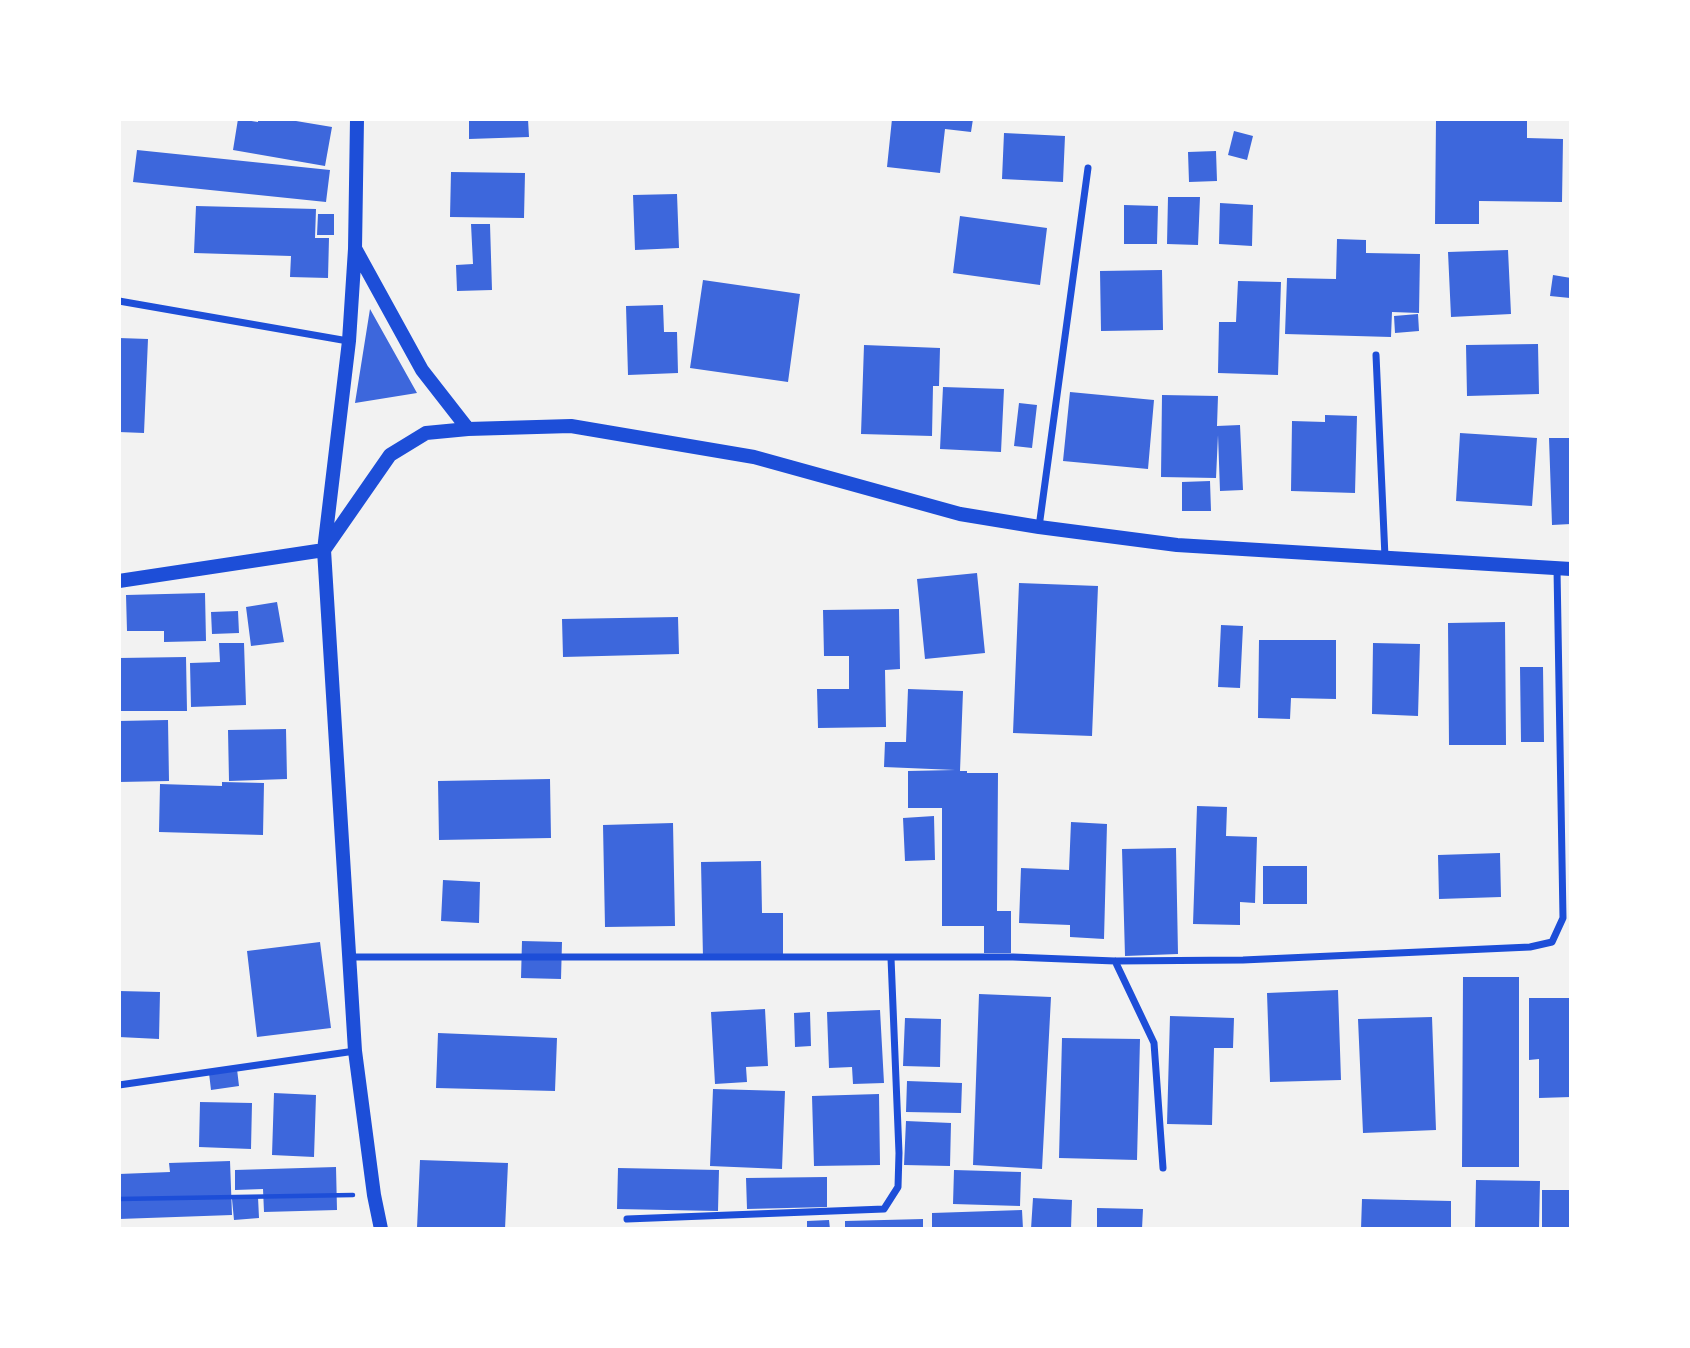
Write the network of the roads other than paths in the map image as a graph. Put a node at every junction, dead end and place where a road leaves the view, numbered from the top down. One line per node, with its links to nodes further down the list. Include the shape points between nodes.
1 (357, 119): 3 (main road)
2 (1088, 168): 8 (street)
3 (355, 249): 5 (main road); 7 (main road, via 422,370)
4 (119, 301): 5 (street)
5 (349, 341): 9 (main road)
6 (1376, 355): 10 (street)
7 (468, 429): 8 (main road, via 571,426 754,457 960,514); 9 (main road, via 426,433 390,455)
8 (1039, 527): 10 (main road, via 1177,545)
9 (324, 550): 12 (main road); 13 (main road)
10 (1385, 558): 11 (main road)
11 (1564, 569): 15 (street, via 1563,918 1552,942 1530,947 1257,960)
12 (119, 581)
13 (348, 957): 14 (street); 16 (main road)
14 (891, 958): 15 (street); 19 (street, via 899,1153 898,1187 884,1209)
15 (1115, 961): 18 (street, via 1154,1043)
16 (355, 1051): 17 (street); 20 (main road)
17 (119, 1084)
18 (1163, 1168)
19 (627, 1219)
20 (381, 1229)

